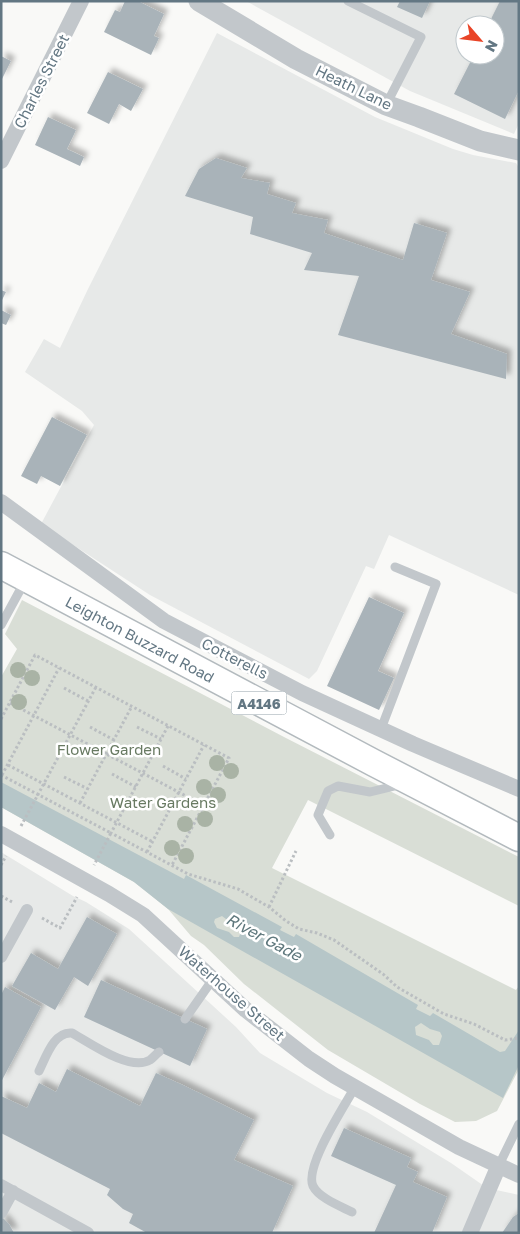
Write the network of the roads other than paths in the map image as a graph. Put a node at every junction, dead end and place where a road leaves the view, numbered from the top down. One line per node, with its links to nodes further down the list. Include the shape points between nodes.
1 (81, 1): 6 (street, Charles Street)
2 (199, 1): 4 (street, Heath Lane, via 296,58)
3 (348, 1): 4 (lane, via 421,37)
4 (386, 105): 5 (street, Heath Lane, via 480,141)
5 (519, 150)
6 (1, 161)
7 (1, 502): 11 (street, Cotterells, via 164,621 302,693)
8 (395, 567): 11 (lane, via 436,584)
9 (8, 571): 10 (lane); 12 (main road, Leighton Buzzard Road / A4146)
10 (1, 625)
11 (381, 729): 13 (street, Cotterells)
12 (410, 782): 15 (lane, via 370,792 338,786 328,791 318,815); 16 (main road, Leighton Buzzard Road / A4146)
13 (519, 789)
14 (1, 834): 19 (street, Waterhouse Street, via 143,915)
15 (330, 835)
16 (519, 838)
17 (27, 910): 18 (street)
18 (1, 957)
19 (213, 979): 20 (lane); 23 (street, Waterhouse Street, via 246,1010 309,1059)
20 (185, 1019)
21 (159, 1052): 22 (lane, via 148,1061 130,1062 65,1032 58,1037)
22 (39, 1071)
23 (356, 1088): 25 (street, Waterhouse Street, via 459,1147); 29 (lane, via 327,1135 312,1178 313,1186 322,1195)
24 (519, 1124): 25 (lane)
25 (499, 1165): 26 (street, Waterhouse Street); 32 (street)
26 (519, 1175)
27 (1, 1185): 28 (street)
28 (13, 1191): 30 (street); 31 (street)
29 (352, 1212)
30 (1, 1213)
31 (88, 1233)
32 (470, 1233)

